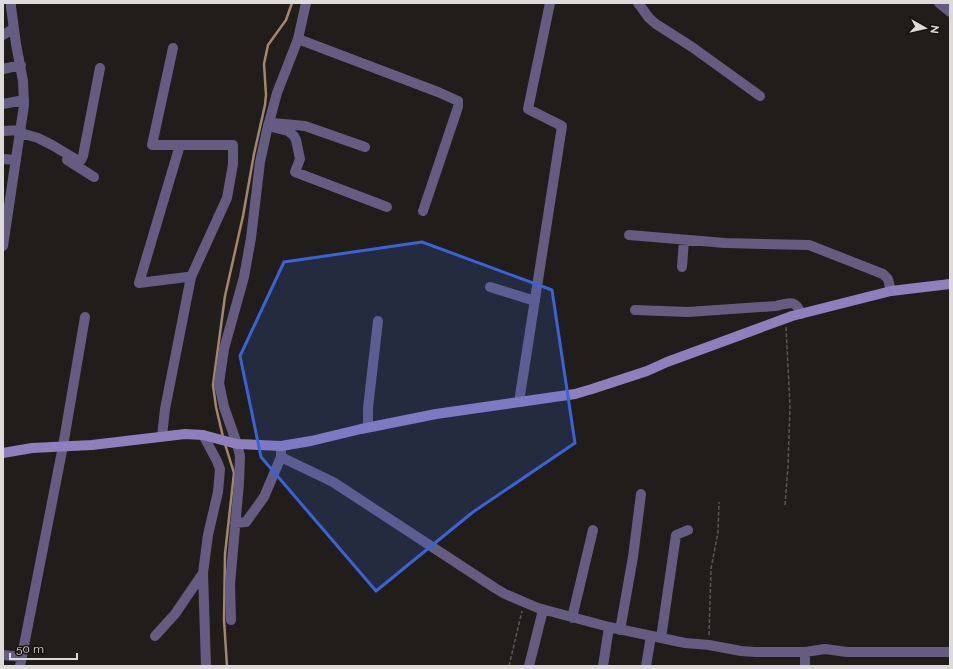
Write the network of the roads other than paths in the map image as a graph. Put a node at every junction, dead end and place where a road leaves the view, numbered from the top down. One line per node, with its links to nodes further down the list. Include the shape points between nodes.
1 (11, 3): 7 (street)
2 (306, 3): 9 (street)
3 (550, 3): 37 (street, via 528,109 562,126)
4 (638, 3): 14 (street, via 656,24)
5 (939, 3): 6 (street)
6 (950, 12)
7 (13, 29): 8 (street); 11 (street)
8 (3, 35)
9 (298, 39): 17 (street, via 277,93); 27 (street, via 458,101)
10 (173, 48): 20 (street, via 152,145)
11 (21, 65): 13 (street); 15 (street)
12 (100, 68): 19 (street, via 81,160 38,138)
13 (3, 69)
14 (760, 96)
15 (24, 100): 16 (street); 19 (street)
16 (3, 104)
17 (269, 124): 21 (street, via 305,126); 26 (street, via 294,136 300,160 295,172); 46 (street, via 260,162 244,277 224,349 219,383)
18 (3, 131): 19 (street)
19 (20, 134): 23 (street); 24 (street)
20 (180, 145): 33 (street, via 233,145 233,164 227,198); 33 (street, via 139,282)
21 (365, 147)
22 (3, 159): 23 (street)
23 (16, 160): 25 (street)
24 (94, 177)
25 (7, 198): 28 (street)
26 (387, 208)
27 (423, 211)
28 (4, 232): 31 (street)
29 (629, 235): 30 (street)
30 (684, 240): 32 (street); 36 (street, via 809,245 883,274 888,279)
31 (3, 246)
32 (682, 267)
33 (191, 277): 45 (street)
34 (950, 284): 36 (main road)
35 (490, 286): 37 (street)
36 (891, 291): 39 (main road)
37 (535, 301): 42 (street)
38 (635, 310): 39 (street, via 688,312 789,303 796,304)
39 (801, 314): 42 (main road, via 592,390)
40 (85, 317): 47 (street)
41 (378, 321): 43 (street)
42 (519, 402): 43 (main road)
43 (368, 427): 48 (main road)
44 (203, 435): 45 (main road); 46 (main road); 55 (street, via 217,461 220,474)
45 (162, 436): 47 (main road)
46 (237, 444): 48 (main road); 52 (street, via 240,456)
47 (63, 446): 49 (main road); 66 (street)
48 (281, 446): 50 (street)
49 (3, 453)
50 (281, 457): 52 (street, via 264,497 246,522); 56 (street, via 333,482 495,588)
51 (641, 494): 60 (street)
52 (235, 523): 58 (street, via 230,584)
53 (593, 530): 57 (street)
54 (688, 530): 62 (street, via 676,535)
55 (203, 573): 61 (street); 67 (street)
56 (543, 610): 57 (street); 68 (street)
57 (572, 618): 59 (street)
58 (231, 620)
59 (609, 627): 60 (street); 69 (street)
60 (620, 630): 62 (street)
61 (155, 636)
62 (656, 637): 63 (street, via 685,644 707,644 740,651); 70 (street)
63 (805, 652): 64 (street, via 825,649 847,652); 71 (street)
64 (950, 652)
65 (3, 655): 66 (street)
66 (21, 662)
67 (206, 666)
68 (529, 666)
69 (603, 666)
70 (646, 666)
71 (805, 666)

